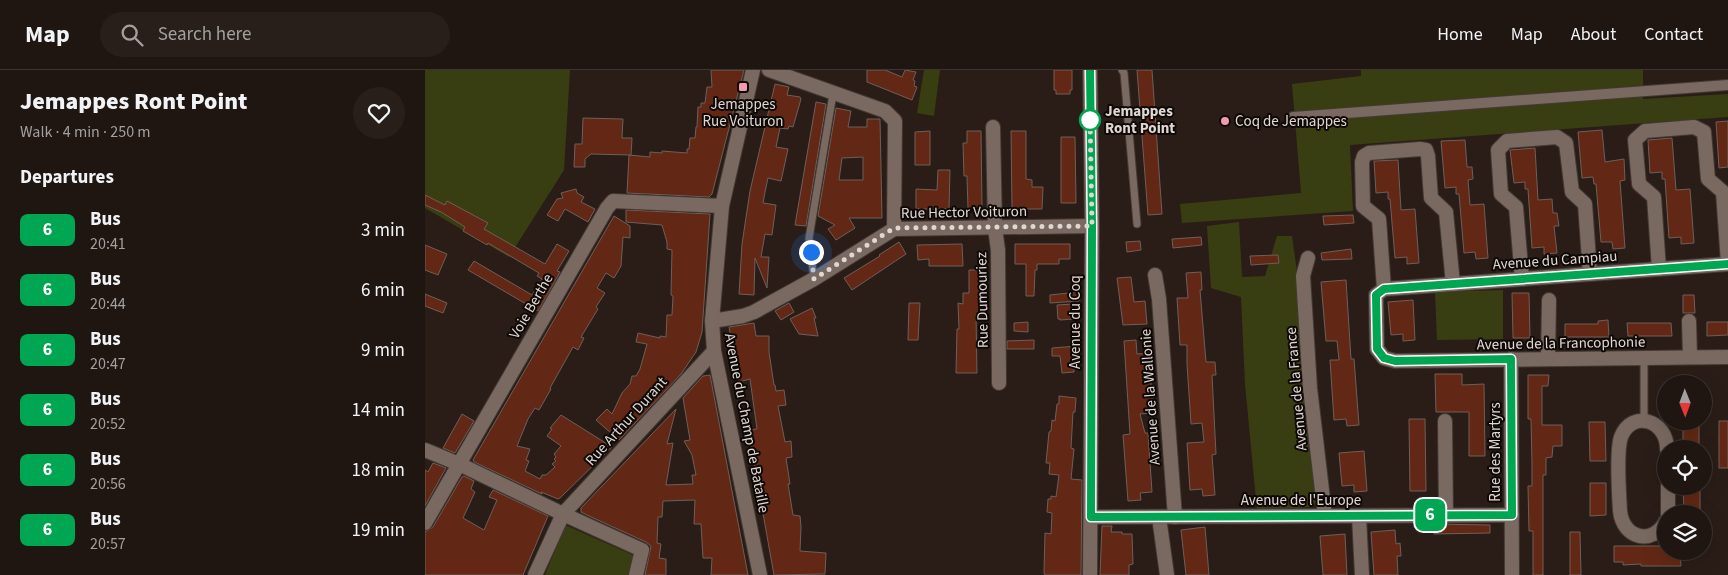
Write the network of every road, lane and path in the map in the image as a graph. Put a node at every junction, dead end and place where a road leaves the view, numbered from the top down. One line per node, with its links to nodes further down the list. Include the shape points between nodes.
1 (753, 70): 9 (street, Avenue du Champ de Bataille)
2 (769, 70): 6 (street)
3 (1090, 70): 11 (street, Avenue du Coq)
4 (1122, 70): 10 (lane)
5 (1728, 85): 7 (street)
6 (833, 94): 12 (street, via 885,111 895,121); 19 (lane, via 809,238)
7 (1293, 118)
8 (993, 127): 13 (street, Rue Dumouriez)
9 (722, 206): 24 (street, Avenue du Champ de Bataille); 37 (street, Voie Berthe, via 613,201)
10 (1137, 224)
11 (1092, 226): 13 (street, Rue Hector Voituron); 43 (street, Avenue du Coq)
12 (894, 228): 13 (street, Rue Hector Voituron); 19 (street, Rue Hector Voituron)
13 (995, 228): 32 (street, Rue Dumouriez)
14 (1308, 258): 41 (street, Avenue de la France, via 1303,276 1310,388)
15 (1728, 263): 16 (street, Avenue du Campiau); 16 (street, via 1723,192 1708,179 1703,132 1694,127 1645,131 1635,140 1639,184 1654,197)
16 (1659, 269): 17 (street, Avenue du Campiau)
17 (1590, 274): 20 (street, Avenue du Campiau); 20 (street, via 1585,204 1572,192 1566,143 1557,137 1507,141 1498,150 1501,194 1516,207)
18 (1155, 275): 45 (street, Avenue de la Wallonie)
19 (814, 279): 24 (street, Rue Hector Voituron, via 754,312)
20 (1522, 279): 21 (street, Avenue du Campiau)
21 (1453, 284): 22 (street, Avenue du Campiau); 22 (street, via 1445,212 1431,198 1428,156 1426,150 1420,149 1369,153 1362,162 1363,206 1379,219)
22 (1384, 289): 30 (street, Avenue de la Francophonie, via 1376,295 1377,349 1384,358 1395,361)
23 (1549, 300): 31 (street)
24 (712, 321): 26 (street, Avenue du Champ de Bataille)
25 (1689, 321): 27 (street)
26 (714, 351): 38 (street, Rue Arthur Durant); 50 (street, Avenue du Champ de Bataille)
27 (1690, 357): 28 (street, Avenue de la Francophonie); 29 (street, Avenue de la Francophonie)
28 (1728, 357)
29 (1643, 358): 31 (street, Avenue de la Francophonie); 33 (lane)
30 (1511, 359): 31 (street, Avenue de la Francophonie); 40 (street, Rue des Martyrs)
31 (1549, 359)
32 (999, 383)
33 (1644, 420): 35 (street, via 1660,428); 47 (street, via 1631,424 1620,439 1621,519 1627,530 1637,535)
34 (1445, 421): 39 (street)
35 (1667, 440)
36 (425, 450): 37 (street)
37 (459, 464): 38 (street); 46 (street, Voie Berthe)
38 (563, 514): 48 (street, Rue Arthur Durant); 49 (street, via 643,550)
39 (1446, 515): 40 (street, Avenue de l'Europe); 42 (street, Avenue de l'Europe)
40 (1512, 515): 54 (street, Rue des Martyrs)
41 (1325, 516): 42 (street, Avenue de l'Europe); 45 (street, Avenue de l'Europe)
42 (1359, 516): 53 (street)
43 (1091, 517): 44 (street, Avenue de l'Europe); 51 (street, Avenue du Coq)
44 (1159, 517): 45 (street, Avenue de l'Europe); 52 (street)
45 (1175, 517)
46 (425, 523)
47 (1657, 532)
48 (535, 575)
49 (637, 575)
50 (760, 575)
51 (1090, 575)
52 (1167, 575)
53 (1362, 575)
54 (1512, 575)

